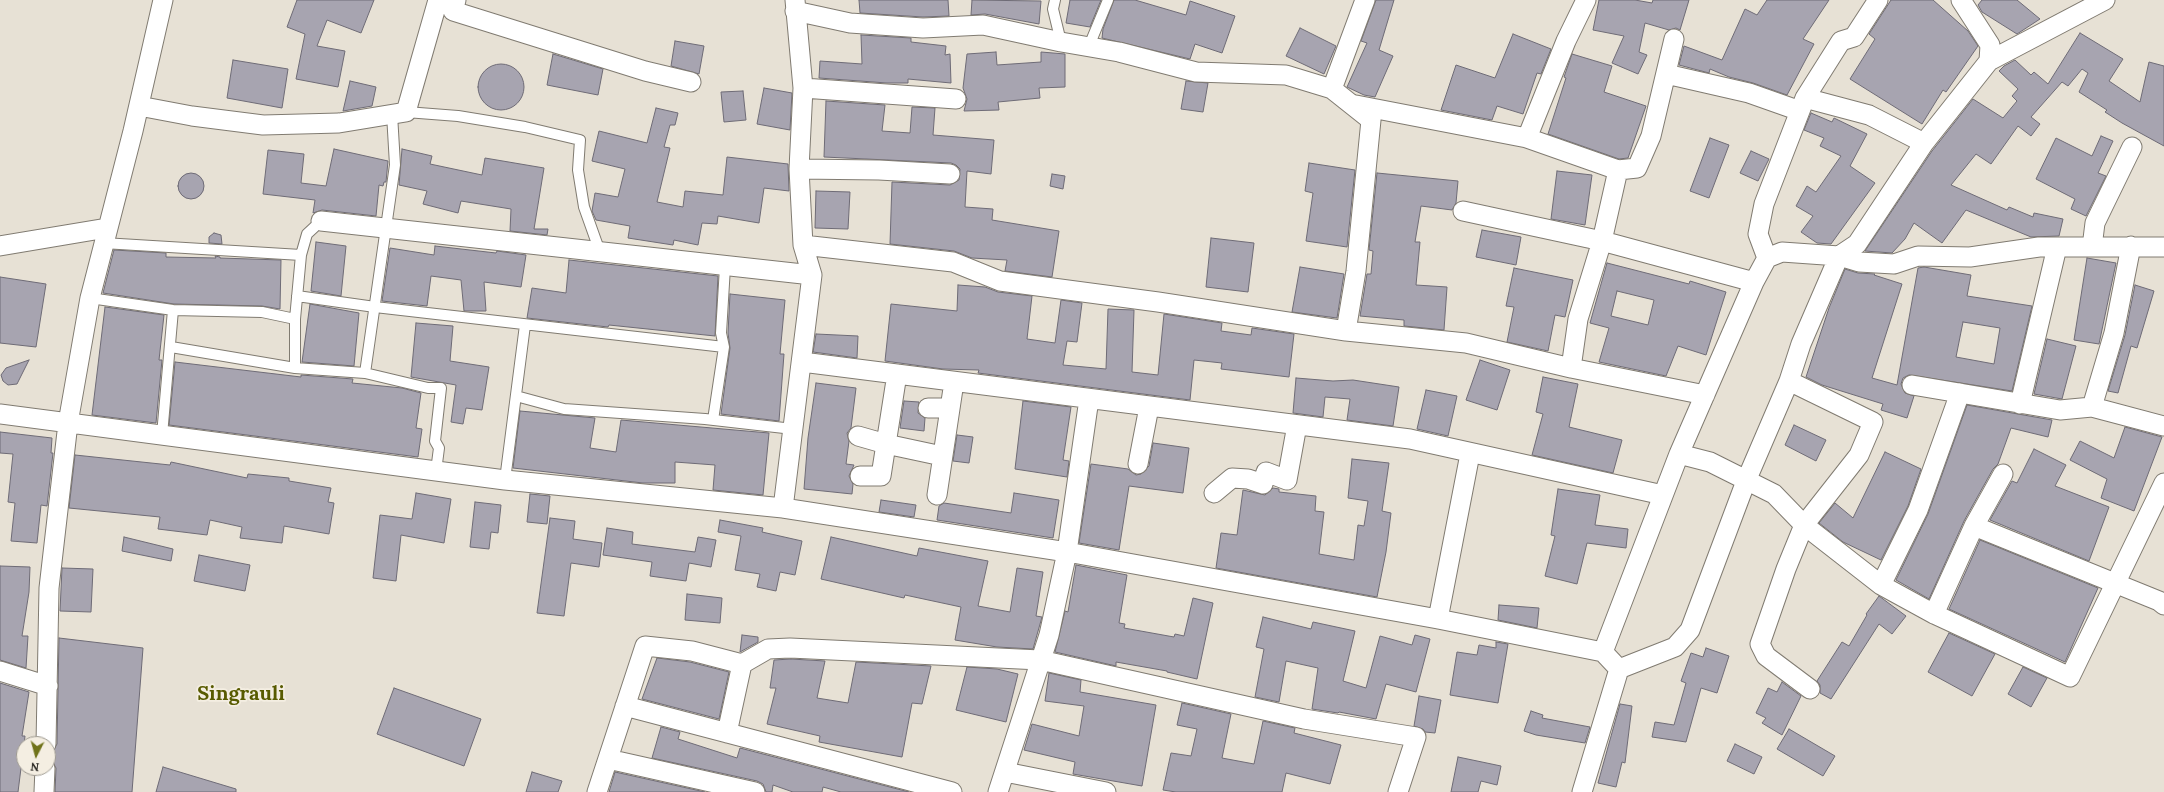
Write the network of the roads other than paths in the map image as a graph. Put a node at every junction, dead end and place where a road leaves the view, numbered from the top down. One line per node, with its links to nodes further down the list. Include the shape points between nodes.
1 (163, 0): 23 (street)
2 (438, 0): 24 (street)
3 (456, 0): 17 (street, via 453,11 638,69)
4 (1055, 0): 13 (lane, via 1053,9)
5 (1108, 0): 14 (lane)
6 (1365, 0): 19 (street)
7 (1586, 0): 25 (street, via 1566,41)
8 (1878, 0): 22 (street, via 1854,37 1841,41)
9 (1961, 0): 15 (street, via 1990,45)
10 (2105, 0): 15 (street)
11 (795, 5): 13 (street, via 850,23 923,28 983,25); 18 (street)
12 (1674, 39): 16 (street)
13 (1061, 42): 14 (street)
14 (1089, 46): 19 (street, via 1196,72 1286,75)
15 (1989, 61): 26 (street)
16 (1666, 74): 22 (street); 29 (street, via 1651,136 1637,168)
17 (691, 82)
18 (803, 88): 20 (street); 28 (street)
19 (1332, 90): 21 (street)
20 (956, 99)
21 (1351, 104): 25 (street); 55 (street, via 1371,120 1356,271)
22 (1803, 104): 26 (street, via 1870,115); 45 (street, via 1764,204 1758,234)
23 (139, 106): 24 (street, via 263,125 339,123); 34 (street)
24 (399, 113): 33 (lane, via 395,165); 42 (lane, via 458,116 526,127 580,140 578,170 584,207)
25 (1527, 138): 29 (street)
26 (1924, 143): 44 (street, via 1857,244)
27 (2132, 147): 40 (street, via 2095,223)
28 (799, 169): 30 (street); 36 (street)
29 (1618, 170): 35 (street)
30 (950, 174)
31 (1463, 211): 35 (street)
32 (321, 221): 33 (street); 43 (lane, via 307,234)
33 (385, 228): 42 (street); 51 (lane)
34 (105, 235): 37 (street); 43 (lane); 50 (street)
35 (1602, 241): 48 (street); 60 (street, via 1578,319)
36 (803, 245): 47 (street); 55 (street, via 953,262 1000,282 1158,302)
37 (0, 246)
38 (2131, 246): 40 (street); 41 (street); 72 (street, via 2114,333)
39 (2057, 247): 40 (street); 44 (street, via 2038,247 1970,257 1918,256 1894,264 1859,262); 70 (street)
40 (2092, 247)
41 (2164, 247)
42 (600, 252): 46 (street)
43 (302, 255): 49 (lane)
44 (1839, 256): 45 (street, via 1782,252); 63 (street, via 1801,344)
45 (1767, 258): 48 (street)
46 (725, 267): 47 (street); 57 (lane, via 721,333)
47 (812, 276): 58 (street)
48 (1754, 282): 67 (street)
49 (298, 296): 51 (lane); 53 (lane)
50 (90, 298): 52 (lane); 77 (street)
51 (375, 307): 54 (lane); 61 (lane)
52 (173, 310): 53 (lane, via 262,312); 56 (lane)
53 (295, 319): 59 (lane)
54 (525, 325): 57 (lane); 68 (lane)
55 (1346, 331): 60 (street, via 1466,343)
56 (170, 347): 59 (lane); 81 (lane)
57 (724, 347): 76 (lane)
58 (802, 362): 62 (street); 80 (street)
59 (295, 368): 61 (lane)
60 (1571, 368): 67 (street)
61 (365, 373): 88 (lane, via 428,388 442,388 435,441 439,448)
62 (897, 374): 64 (street); 83 (street)
63 (1789, 381): 92 (street); 98 (street, via 1873,422 1860,455)
64 (954, 382): 69 (street); 74 (street)
65 (1912, 385): 66 (street)
66 (1960, 394): 70 (street); 102 (street, via 1918,510)
67 (1705, 395): 85 (street)
68 (516, 396): 76 (lane, via 564,409); 91 (lane)
69 (1089, 399): 71 (street); 100 (street)
70 (2020, 404): 72 (street, via 2060,410)
71 (1149, 407): 78 (street); 87 (street)
72 (2092, 407): 79 (street)
73 (928, 408): 74 (street)
74 (950, 408): 86 (street)
75 (0, 414): 77 (street)
76 (714, 420): 80 (lane)
77 (68, 423): 81 (street); 111 (street, via 49,588)
78 (1297, 425): 84 (street, via 1410,439); 94 (street, via 1287,480 1266,472 1263,484 1248,479 1232,478)
79 (2164, 426)
80 (793, 429): 97 (street)
81 (162, 435): 88 (street)
82 (858, 436): 83 (street)
83 (886, 444): 86 (street); 90 (street, via 881,476)
84 (1470, 454): 95 (street); 105 (street)
85 (1679, 454): 92 (street, via 1710,462); 95 (street)
86 (942, 456): 96 (street)
87 (1138, 464)
88 (436, 471): 91 (street)
89 (2003, 474): 99 (street)
90 (860, 476)
91 (505, 480): 97 (street)
92 (1746, 481): 98 (street, via 1774,494); 109 (street, via 1690,630 1675,646)
93 (2164, 483): 101 (street)
94 (1214, 492)
95 (1663, 494): 106 (street)
96 (937, 495)
97 (783, 508): 100 (street)
98 (1804, 526): 102 (street); 112 (street, via 1760,644 1766,656)
99 (1974, 526): 101 (street); 104 (street)
100 (1067, 552): 105 (street); 107 (street, via 1049,635)
101 (2115, 583): 103 (street); 104 (street, via 2070,677)
102 (1881, 585): 104 (street)
103 (2164, 605)
104 (1934, 614)
105 (1438, 620): 106 (street)
106 (1602, 652): 109 (street)
107 (1040, 660): 108 (street, via 790,648 768,649); 117 (street); 125 (street, via 1304,719 1416,737)
108 (742, 664): 113 (street, via 692,651 645,646); 114 (street)
109 (1619, 669): 126 (street)
110 (0, 671): 111 (street)
111 (48, 686): 115 (street)
112 (1810, 689)
113 (625, 706): 114 (street); 116 (street)
114 (727, 733): 122 (street)
115 (46, 736)
116 (608, 759): 120 (street); 121 (street)
117 (1005, 772): 123 (street); 124 (street)
118 (45, 776): 119 (street)
119 (44, 792)
120 (597, 792)
121 (755, 792)
122 (952, 792)
123 (998, 792)
124 (1106, 792)
125 (1398, 792)
126 (1582, 792)

